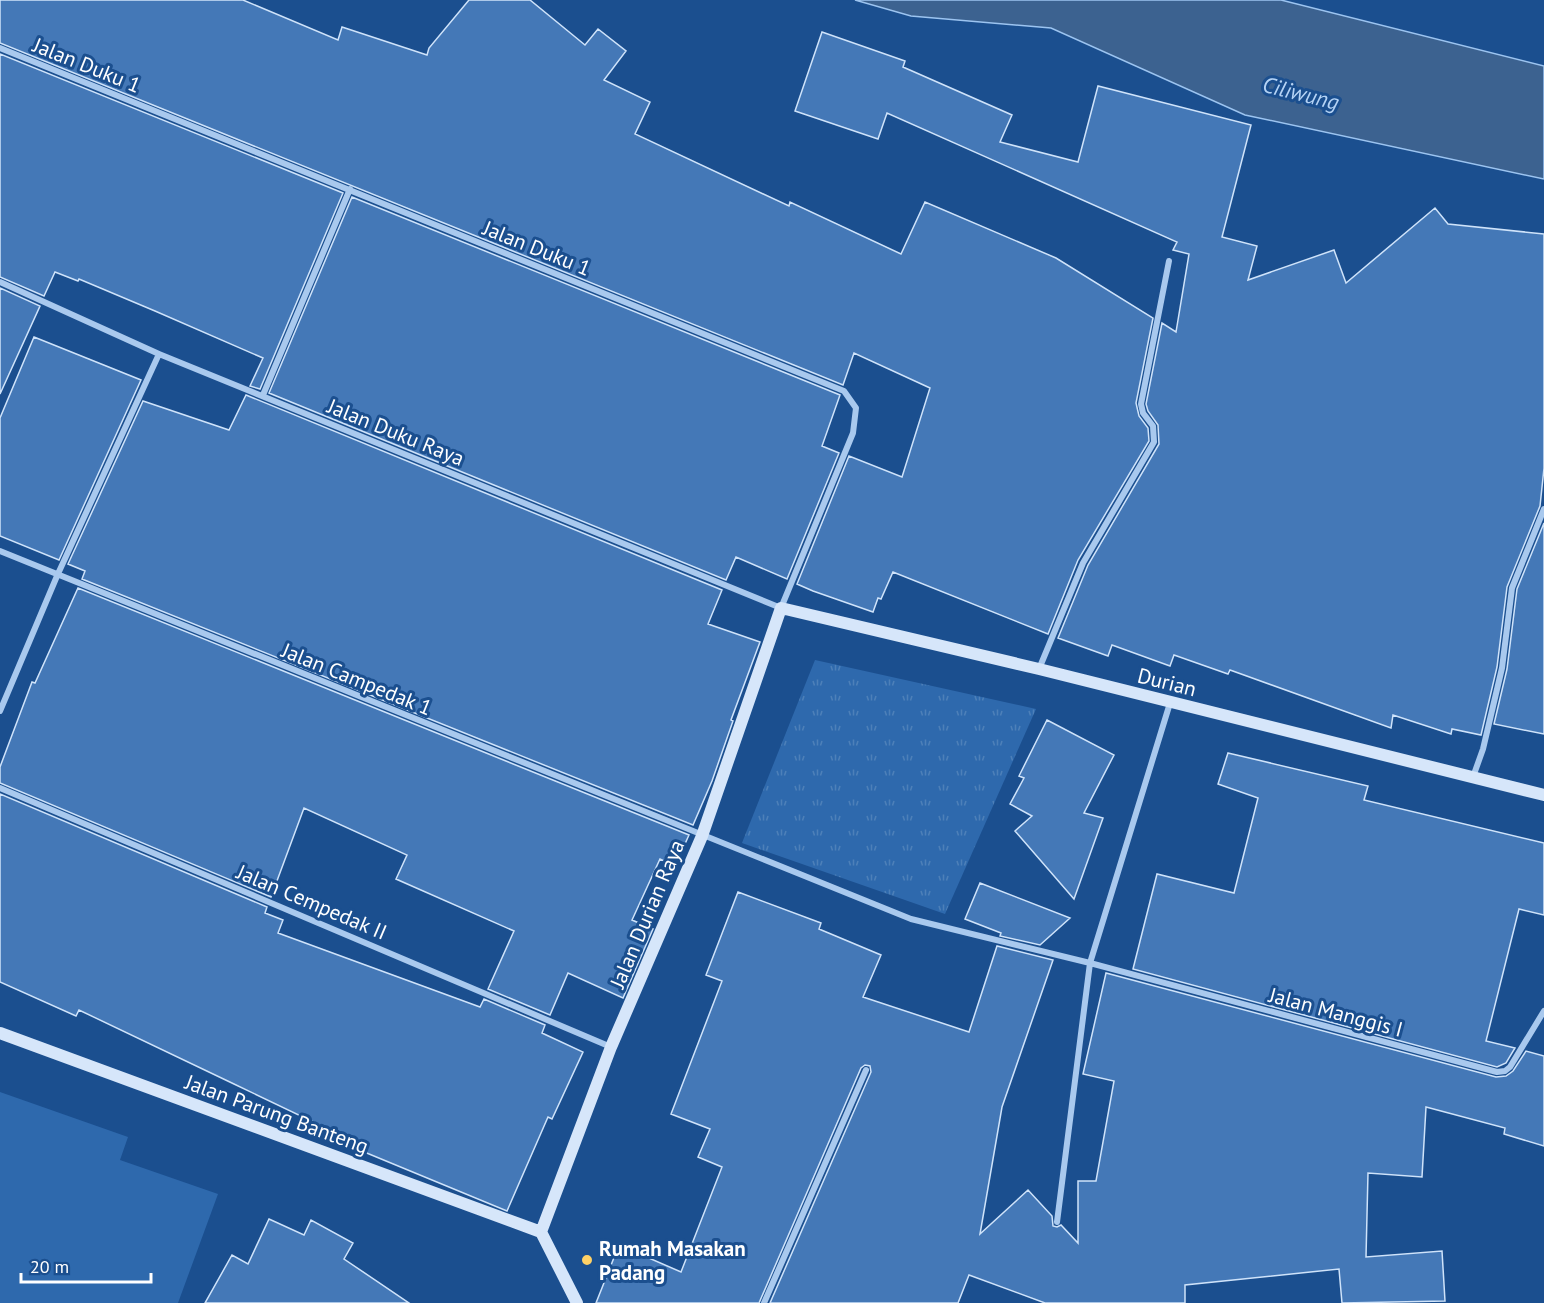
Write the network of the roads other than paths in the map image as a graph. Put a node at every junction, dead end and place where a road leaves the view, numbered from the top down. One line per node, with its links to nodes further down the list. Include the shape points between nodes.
1 (0, 48): 2 (street, Jalan Duku 1)
2 (350, 189): 6 (street); 10 (street, Jalan Duku 1, via 844,391 856,408 853,433)
3 (1168, 261): 11 (street, via 1141,404 1154,426 1154,442 1083,563)
4 (0, 282): 5 (street, Jalan Duku Raya)
5 (159, 354): 6 (street, Jalan Duku Raya); 9 (street)
6 (263, 395): 10 (street, Jalan Duku Raya)
7 (1544, 508): 14 (street, via 1512,588 1502,668)
8 (0, 551): 9 (street, Jalan Campedak 1)
9 (57, 576): 13 (street); 17 (street, Jalan Campedak 1)
10 (781, 608): 11 (street, Durian); 17 (street, Jalan Durian Raya)
11 (1039, 669): 12 (street, Durian)
12 (1170, 703): 14 (street, Durian); 18 (street)
13 (0, 711)
14 (1473, 777): 16 (street, Durian)
15 (0, 788): 21 (street, Jalan Cempedak II)
16 (1544, 794)
17 (702, 836): 18 (street, Jalan Campedak 1, via 911,919); 21 (street, Jalan Durian Raya)
18 (1090, 963): 19 (street, Jalan Manggis I, via 1497,1072 1510,1067); 23 (street)
19 (1544, 1011)
20 (0, 1033): 24 (street, Jalan Parung Banteng)
21 (611, 1047): 24 (street, Jalan Durian Raya)
22 (867, 1070): 26 (street)
23 (1057, 1222)
24 (541, 1232): 25 (street)
25 (577, 1303)
26 (764, 1303)

